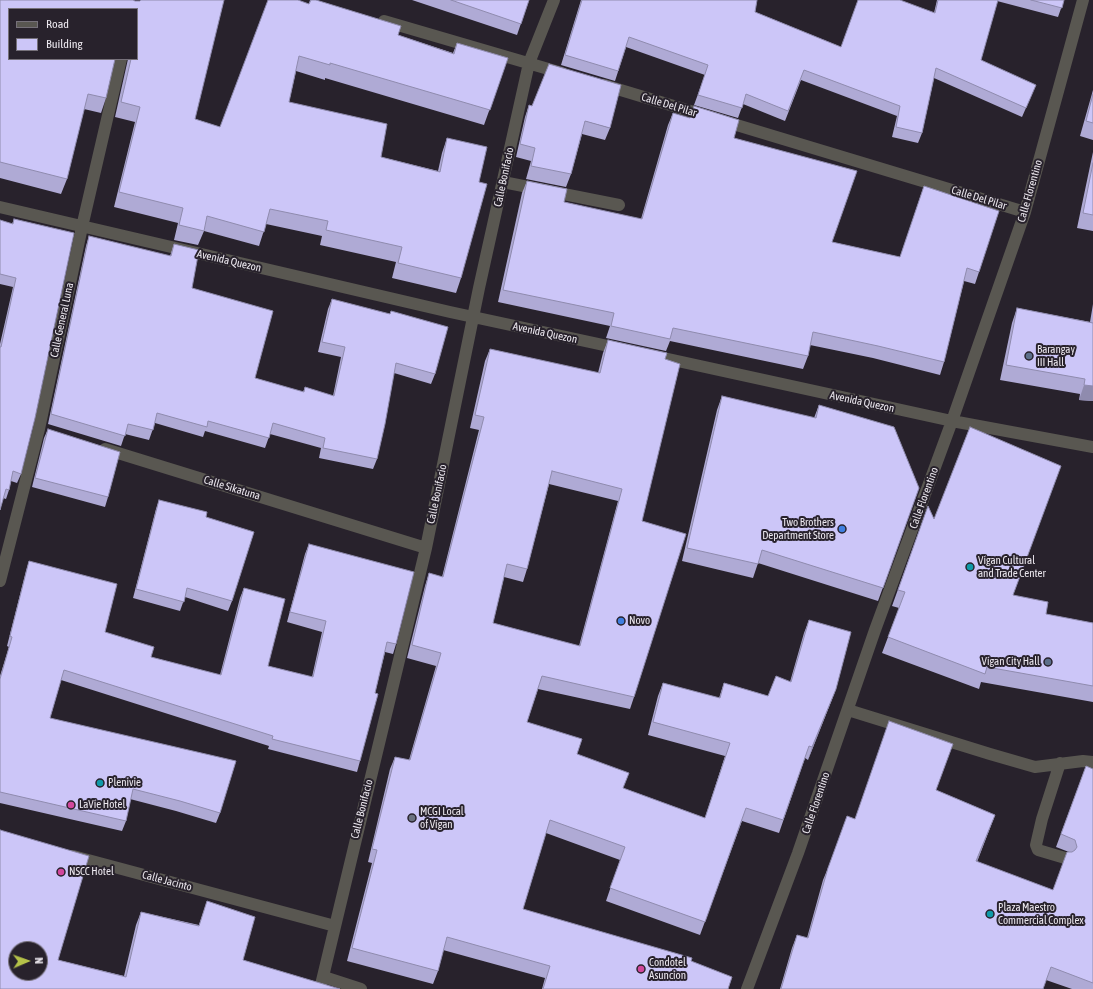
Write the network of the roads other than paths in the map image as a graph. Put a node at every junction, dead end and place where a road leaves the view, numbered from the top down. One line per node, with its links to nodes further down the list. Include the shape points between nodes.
1 (554, 0): 5 (street, Calle Bonifacio)
2 (1083, 0): 11 (street, Calle Florentino)
3 (371, 17): 5 (street)
4 (121, 60): 12 (street, Calle General Luna)
5 (529, 62): 6 (street); 8 (street, Calle Bonifacio)
6 (574, 76)
7 (590, 81): 11 (street, Calle Del Pilar)
8 (502, 182): 9 (street); 13 (street, Calle Bonifacio)
9 (619, 205)
10 (0, 207): 12 (street, Avenida Quezon)
11 (1025, 212): 14 (street, Calle Florentino)
12 (82, 227): 13 (street, Avenida Quezon); 18 (street, Calle General Luna, via 43,430)
13 (473, 317): 14 (street, Avenida Quezon); 17 (street, Calle Bonifacio)
14 (952, 422): 16 (street, Avenida Quezon); 19 (street, Calle Florentino)
15 (92, 445): 17 (street, Calle Sikatuna)
16 (1093, 447)
17 (426, 548): 24 (street, Calle Bonifacio)
18 (0, 581)
19 (848, 710): 21 (street, via 1035,767); 28 (street, Calle Florentino)
20 (1093, 762): 21 (street)
21 (1060, 763): 23 (street, via 1036,845 1038,850)
22 (62, 853): 24 (street, Calle Jacinto)
23 (1064, 858)
24 (335, 926): 25 (street, Calle Bonifacio)
25 (324, 977): 26 (street, Calle Bonifacio); 27 (street)
26 (320, 989)
27 (361, 989)
28 (747, 989)

